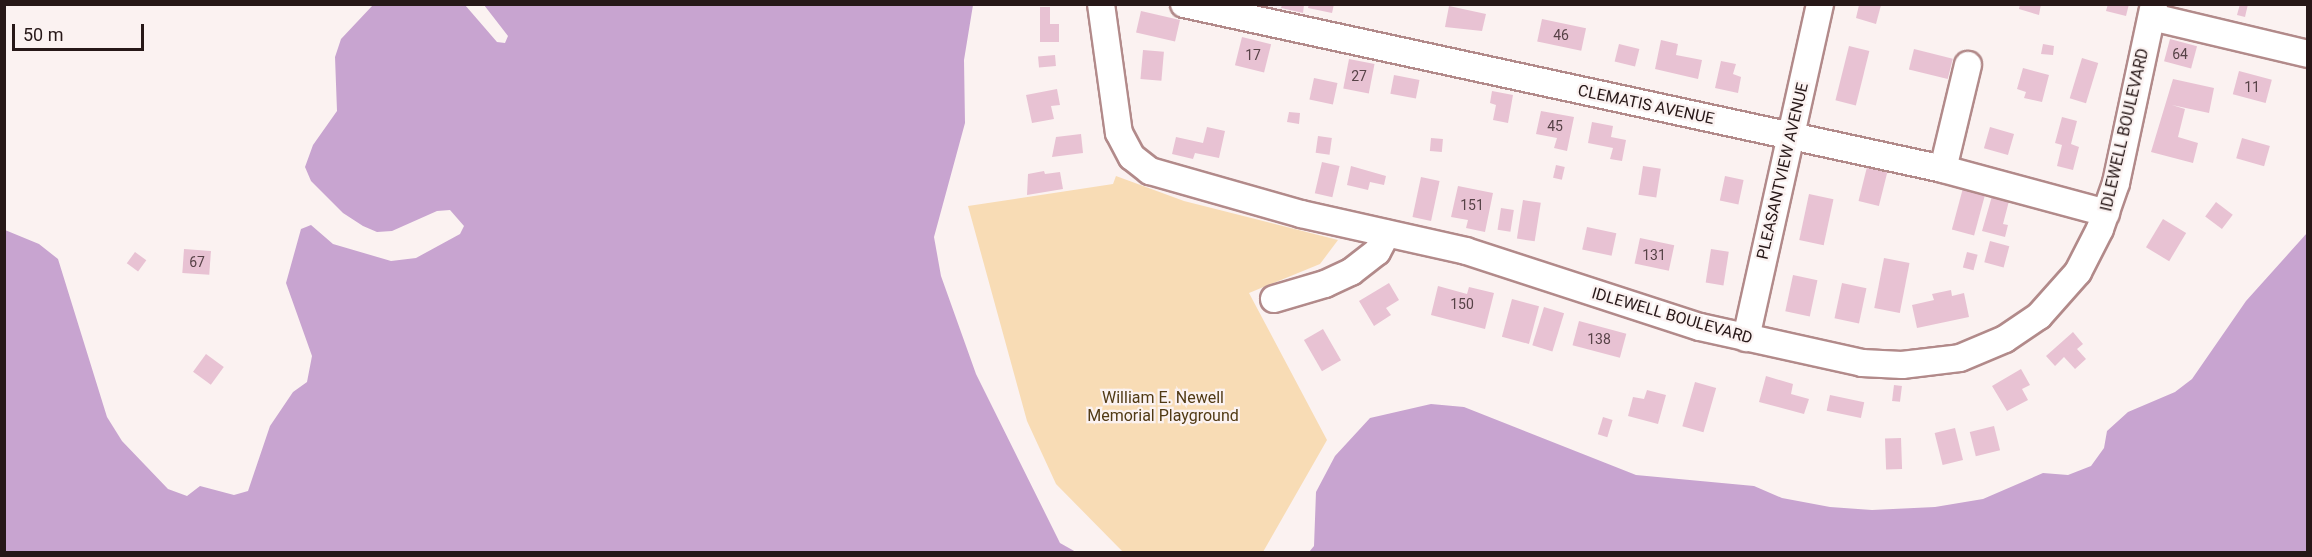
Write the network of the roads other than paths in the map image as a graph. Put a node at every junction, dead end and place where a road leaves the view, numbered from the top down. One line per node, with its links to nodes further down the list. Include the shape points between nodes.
1 (1101, 4): 10 (street, IDLEWELL BOULEVARD, via 1116,122 1123,143 1137,163 1160,175)
2 (1184, 4): 7 (street, CLEMATIS AVENUE)
3 (1821, 4): 7 (street, PLEASANTVIEW AVENUE)
4 (2153, 11): 5 (street); 9 (street, IDLEWELL BOULEVARD)
5 (2307, 54)
6 (1968, 65): 8 (street)
7 (1791, 137): 8 (street, CLEMATIS AVENUE); 12 (street, PLEASANTVIEW AVENUE)
8 (1943, 168): 9 (street, CLEMATIS AVENUE)
9 (2106, 213): 12 (street, IDLEWELL BOULEVARD, via 2082,265 2050,306 2005,339 1960,358 1928,364 1875,365)
10 (1387, 233): 11 (street, via 1377,252 1351,272); 12 (street, IDLEWELL BOULEVARD, via 1466,251 1660,316)
11 (1274, 299)
12 (1746, 338)

